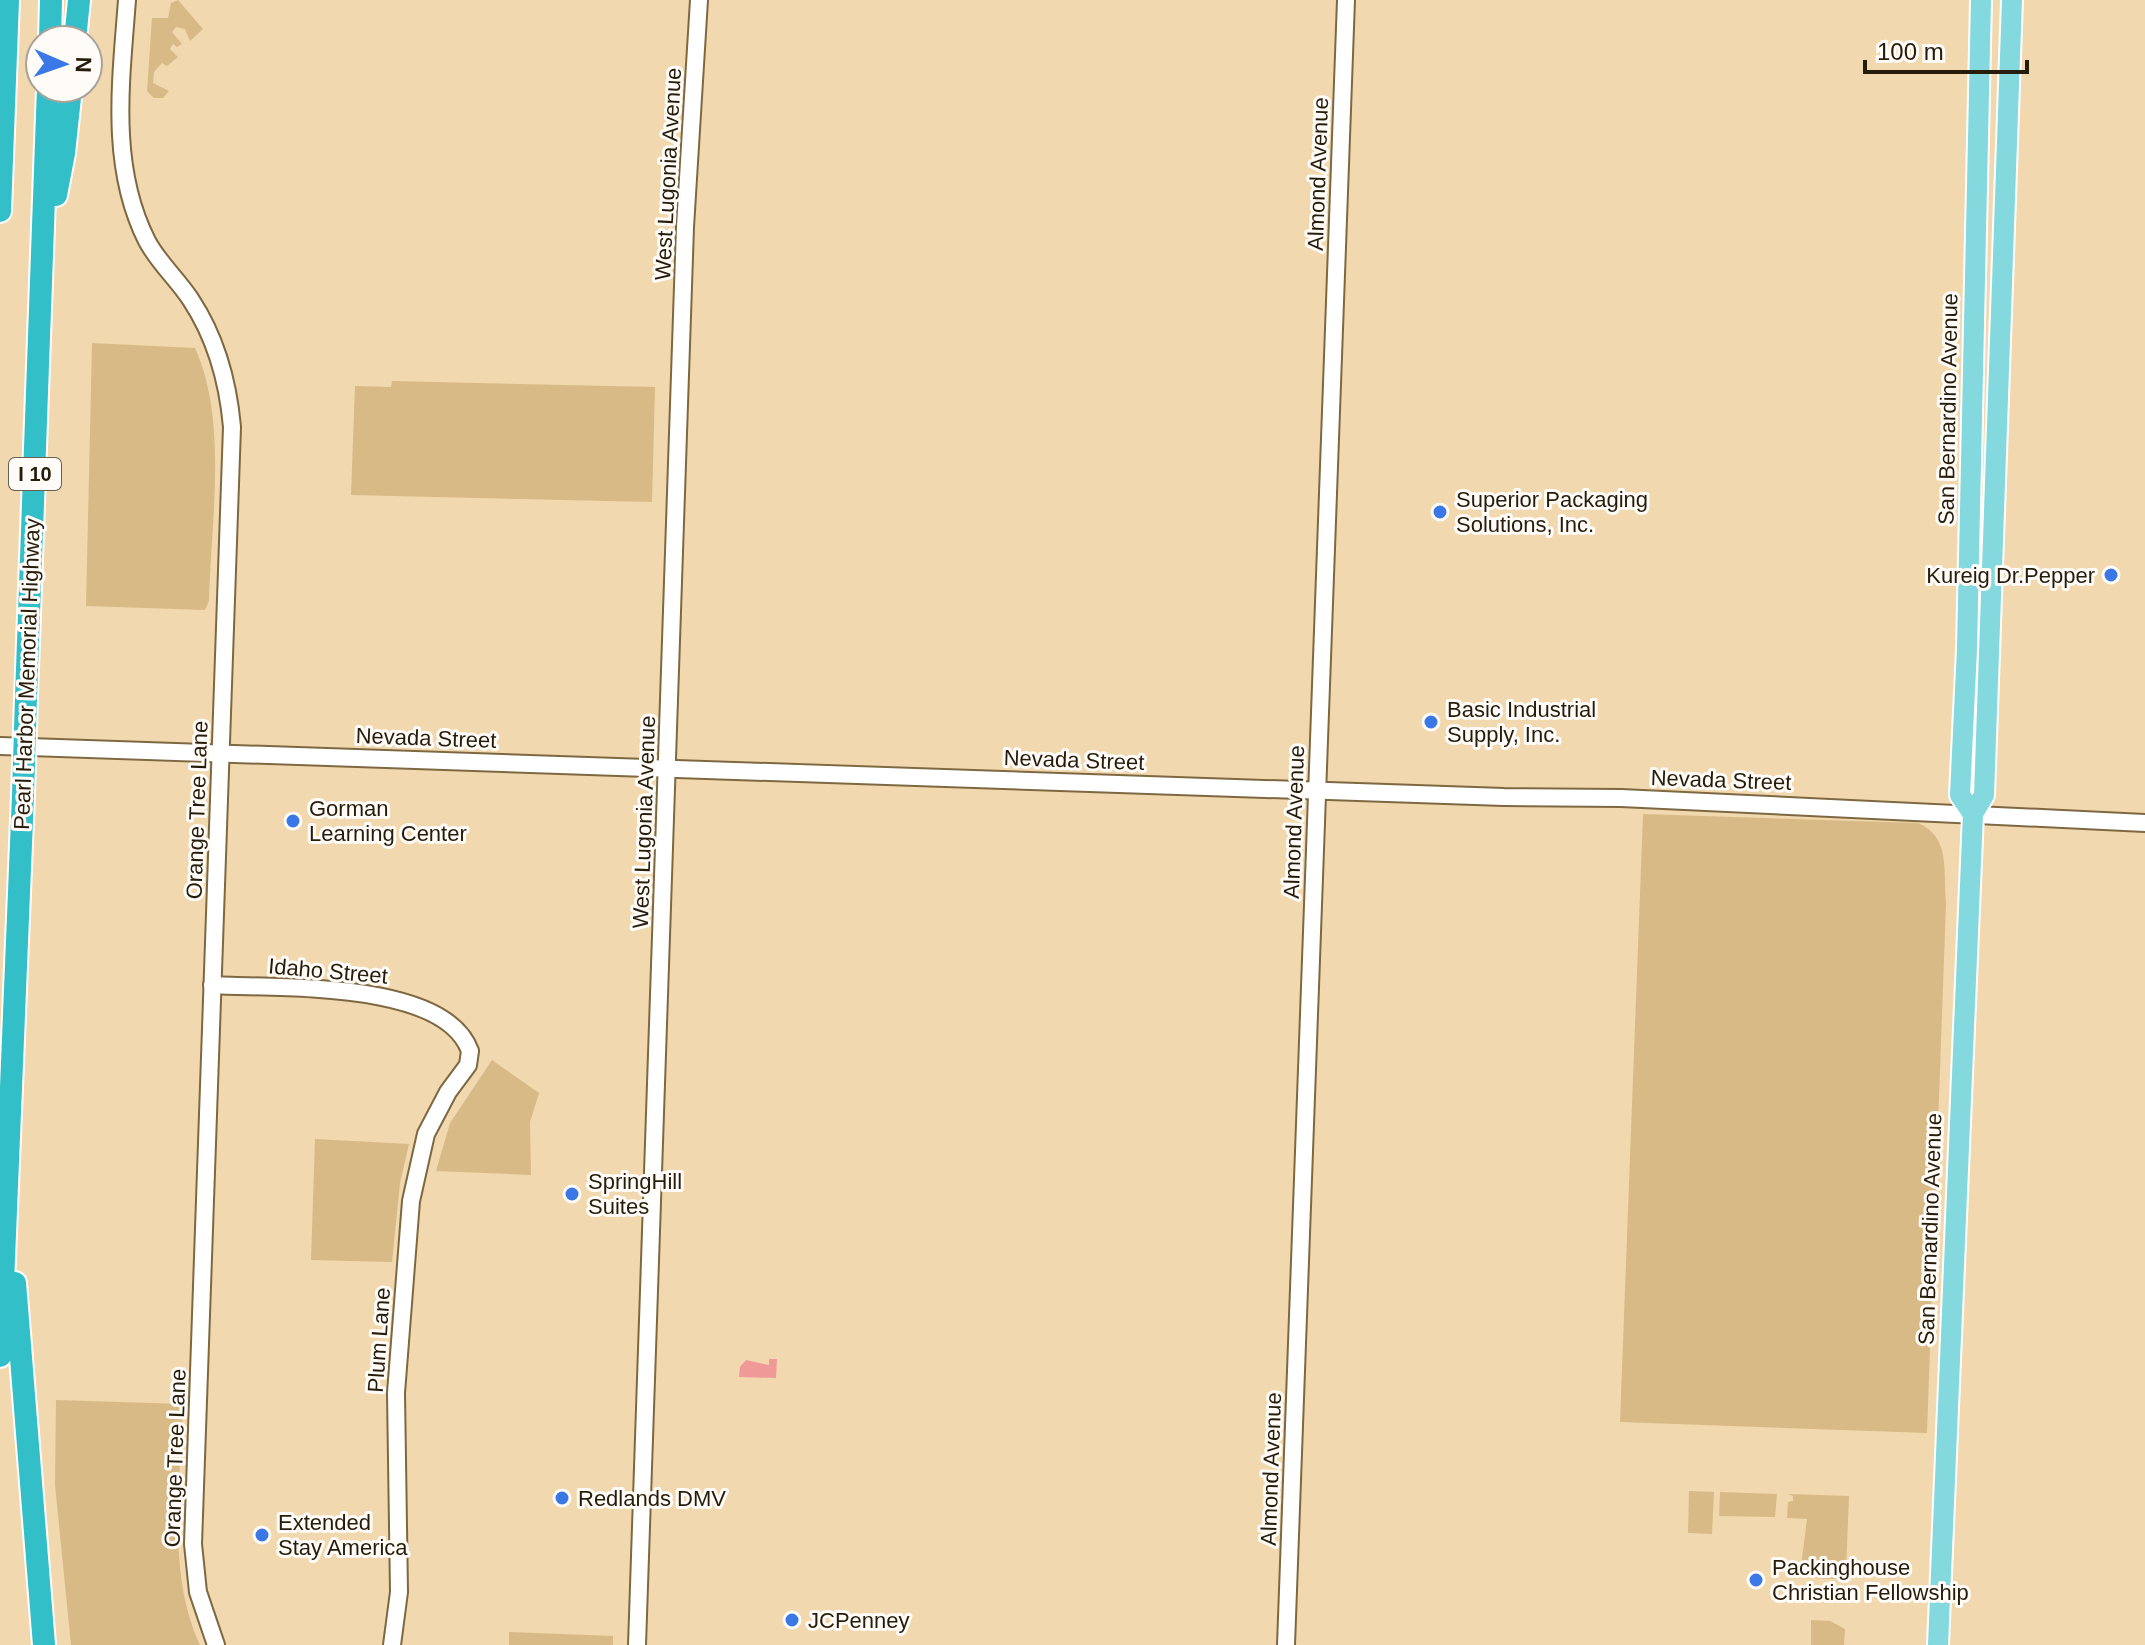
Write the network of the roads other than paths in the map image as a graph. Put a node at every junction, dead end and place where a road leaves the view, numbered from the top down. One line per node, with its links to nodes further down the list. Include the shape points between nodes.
1 (8, 0): 13 (highway)
2 (51, 0): 9 (highway)
3 (79, 0): 10 (highway)
4 (127, 0): 16 (street, Orange Tree Lane, via 120,116 125,172 148,242 192,302 214,345 230,409)
5 (699, 0): 17 (street, West Lugonia Avenue, via 685,227)
6 (1346, 0): 18 (street, Almond Avenue)
7 (1981, 0): 19 (main road, San Bernardino Avenue, via 1960,791)
8 (2012, 0): 19 (main road, San Bernardino Avenue, via 1984,795)
9 (50, 24)
10 (77, 24)
11 (48, 104): 14 (highway, Pearl Harbor Memorial Highway / I 10)
12 (69, 104): 14 (highway)
13 (0, 211)
14 (44, 251): 23 (highway, Pearl Harbor Memorial Highway / I 10, bridge)
15 (0, 746): 16 (street, Nevada Street)
16 (221, 753): 17 (street, Nevada Street); 21 (street, Orange Tree Lane)
17 (668, 769): 18 (street, Nevada Street); 28 (street, West Lugonia Avenue)
18 (1317, 791): 19 (street, Nevada Street); 29 (street, Almond Avenue)
19 (1973, 814): 20 (street, Nevada Street); 30 (main road, San Bernardino Avenue)
20 (2145, 823)
21 (212, 985): 22 (street, Idaho Street, via 385,996 426,1010 461,1035); 26 (street, Orange Tree Lane, via 193,1544 198,1592)
22 (470, 1051): 27 (street, Plum Lane, via 468,1065 426,1134 411,1201 396,1393 399,1592)
23 (6, 1159): 24 (highway, Pearl Harbor Memorial Highway / I 10); 25 (highway)
24 (0, 1356)
25 (44, 1645)
26 (216, 1645)
27 (392, 1645)
28 (637, 1645)
29 (1286, 1645)
30 (1938, 1645)

